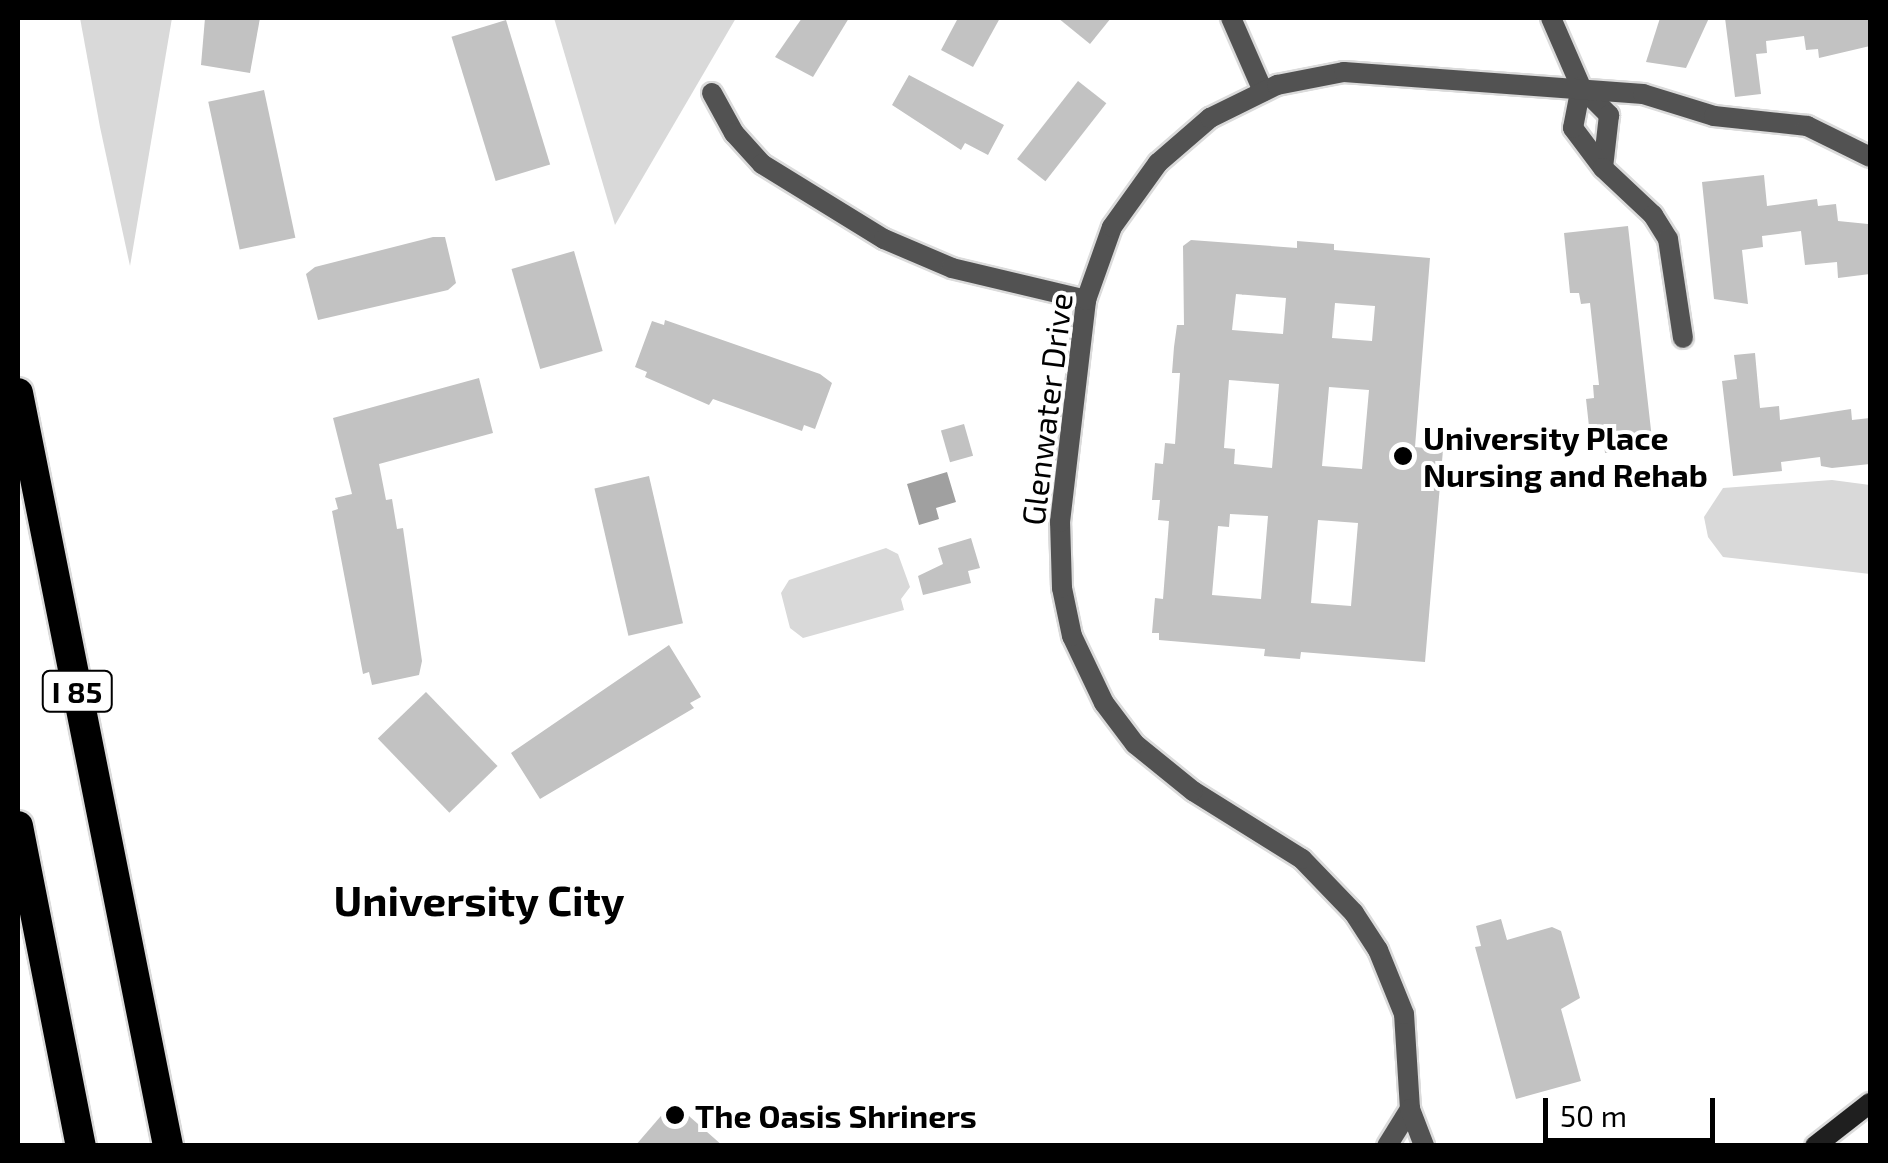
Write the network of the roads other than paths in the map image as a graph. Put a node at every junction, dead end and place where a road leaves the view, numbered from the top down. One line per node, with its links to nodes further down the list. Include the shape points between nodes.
1 (1230, 18): 4 (street)
2 (1551, 18): 3 (street)
3 (1581, 87): 4 (street, Glenwater Drive, via 1344,72); 6 (street, Glenwater Drive, via 1643,94 1714,116 1807,126); 7 (street, via 1573,128); 7 (street, via 1609,115)
4 (1263, 91): 8 (street, Glenwater Drive, via 1194,130 1146,177 1112,227)
5 (712, 93): 8 (street, via 734,133 762,164 884,240 952,268)
6 (1870, 156)
7 (1603, 168): 9 (street, via 1653,215 1668,240)
8 (1086, 300): 13 (street, Glenwater Drive, via 1059,546 1077,650 1135,744 1193,791 1302,859 1354,912 1404,1014)
9 (1683, 338)
10 (18, 393): 16 (highway, I 85)
11 (18, 826): 15 (highway)
12 (1870, 1104): 14 (street)
13 (1410, 1109): 17 (street); 18 (street, Glenwater Drive)
14 (1829, 1138): 19 (street)
15 (81, 1146)
16 (168, 1146)
17 (1387, 1146)
18 (1424, 1146)
19 (1815, 1146)

